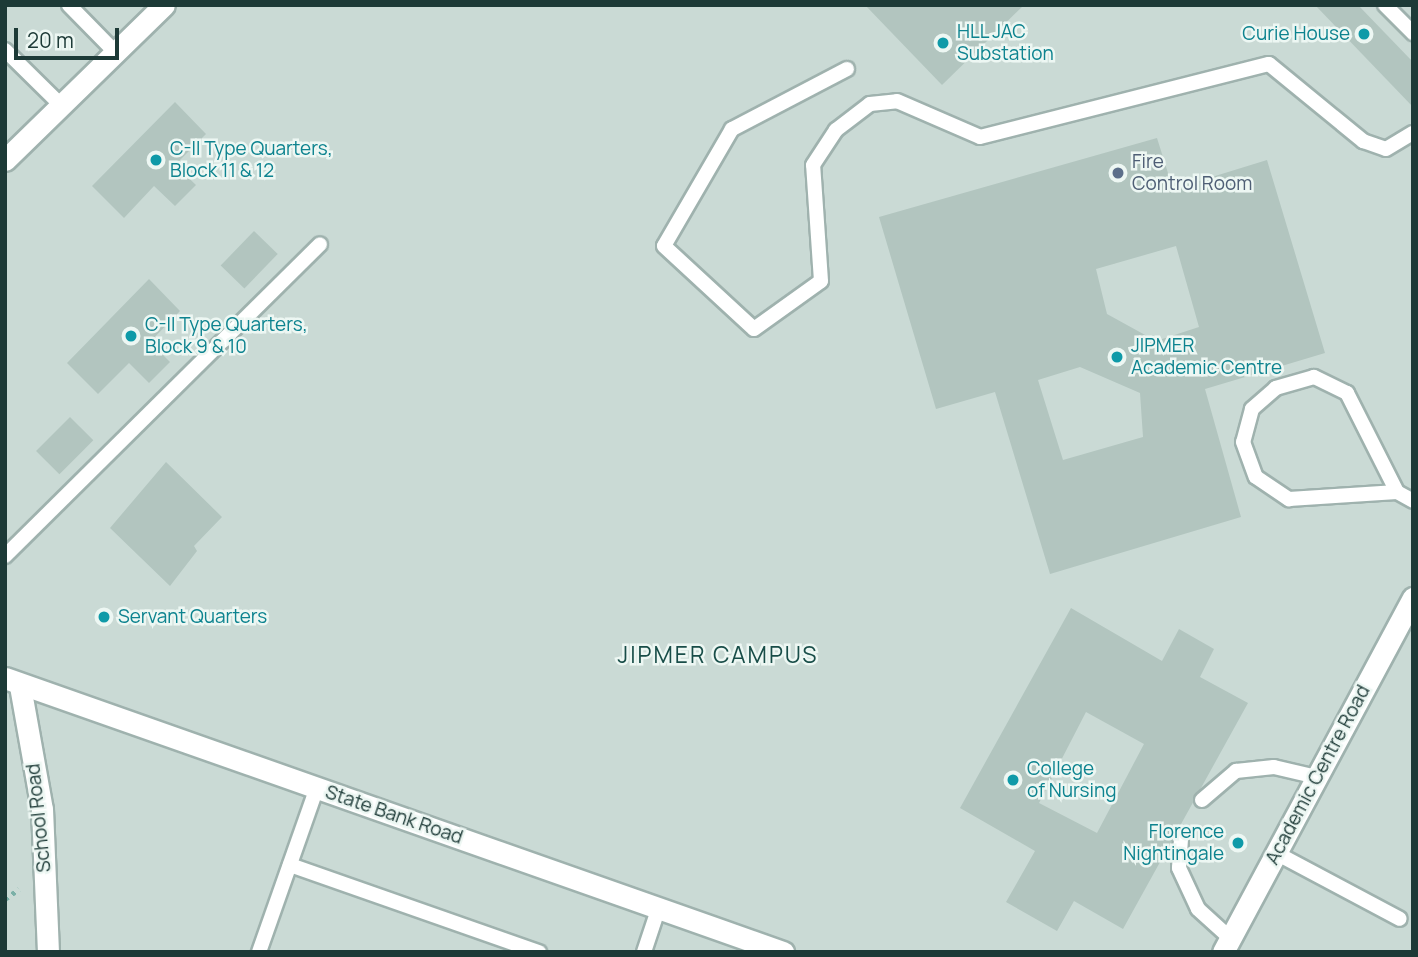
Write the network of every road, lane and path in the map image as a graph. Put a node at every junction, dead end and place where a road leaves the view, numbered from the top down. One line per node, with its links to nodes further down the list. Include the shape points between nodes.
1 (69, 5): 6 (lane)
2 (164, 5): 6 (street)
3 (1395, 8): 4 (lane)
4 (1413, 33)
5 (5, 50): 8 (lane)
6 (115, 52): 8 (street)
7 (847, 69): 9 (lane, via 732,129 664,246 754,329 821,281 814,165 836,131 870,104 897,101 980,137 1269,64 1363,141 1386,149)
8 (61, 105): 10 (street)
9 (1413, 133)
10 (5, 160)
11 (320, 244): 14 (lane)
12 (1397, 492): 12 (lane, via 1347,393 1314,377 1276,388 1252,409 1243,442 1256,477 1289,499); 13 (lane)
13 (1413, 501)
14 (5, 556)
15 (1413, 598): 17 (street, Academic Centre Road)
16 (13, 682): 18 (street, State Bank Road); 26 (street, School Road, via 42,809)
17 (1317, 777): 19 (lane, via 1274,767 1236,771); 21 (street, Academic Centre Road)
18 (317, 788): 22 (lane); 23 (street, State Bank Road)
19 (1202, 800)
20 (1181, 839): 25 (lane, via 1180,868 1198,909)
21 (1276, 853): 24 (lane); 25 (street, Academic Centre Road)
22 (290, 865): 27 (lane); 28 (lane)
23 (659, 907): 29 (lane); 30 (street, State Bank Road)
24 (1400, 919)
25 (1227, 945)
26 (48, 952)
27 (259, 952)
28 (539, 952)
29 (644, 952)
30 (783, 952)

